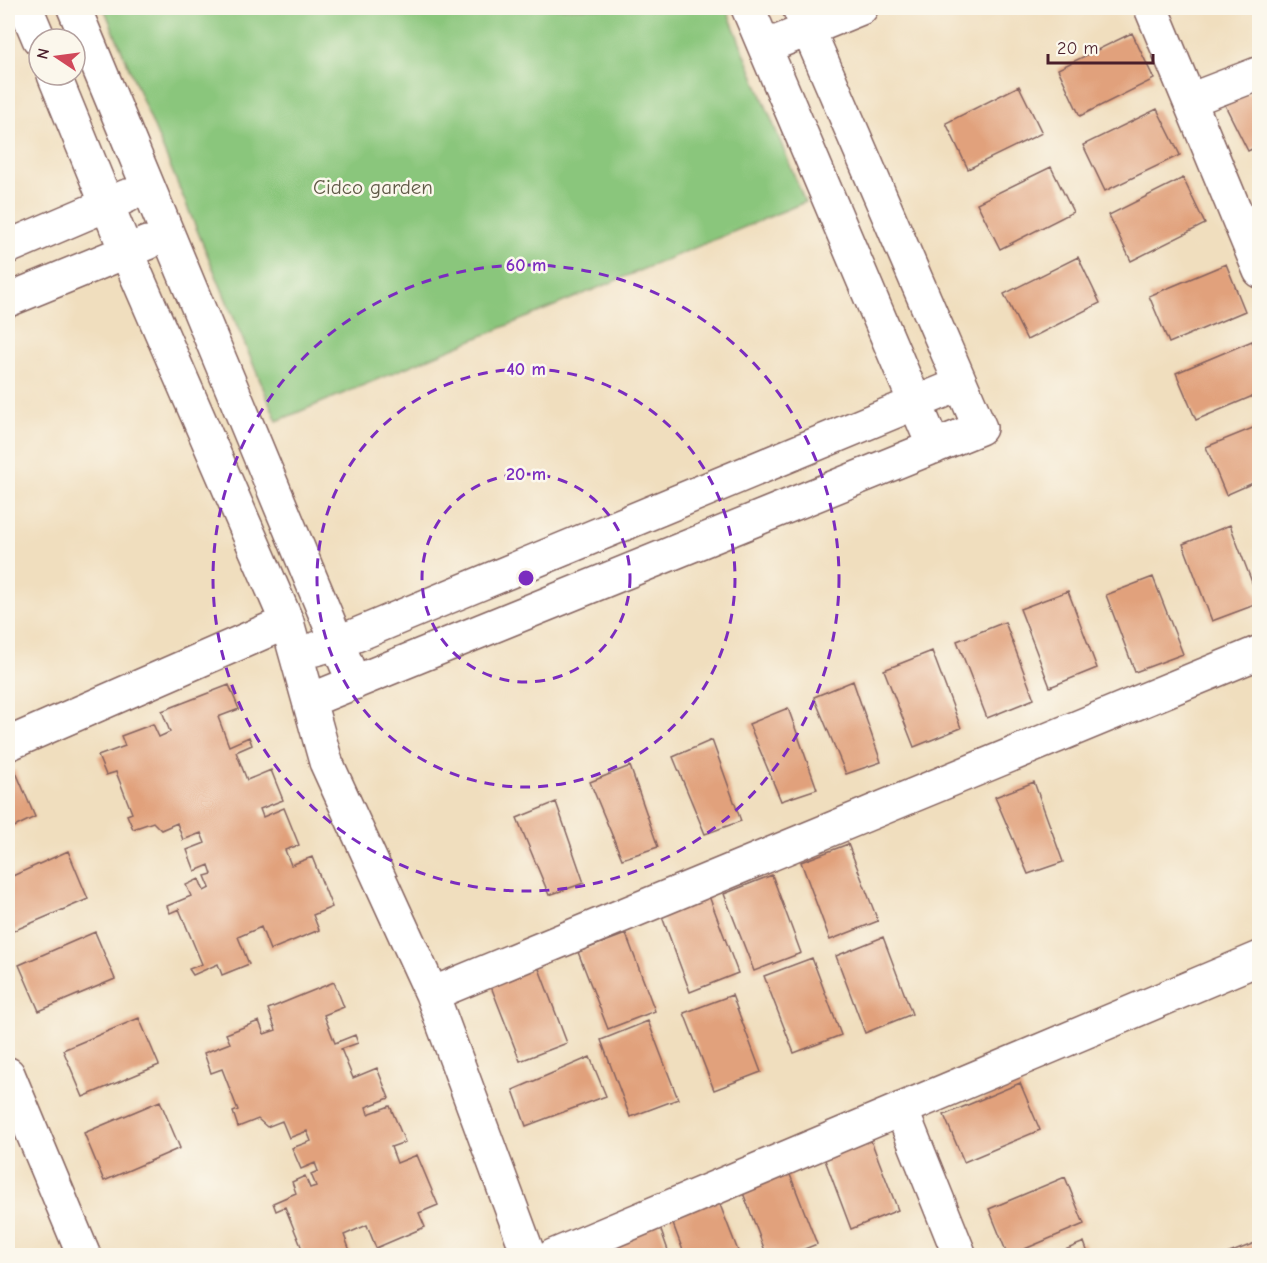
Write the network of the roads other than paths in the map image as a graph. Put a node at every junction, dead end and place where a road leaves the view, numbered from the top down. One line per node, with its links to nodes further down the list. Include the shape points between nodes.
1 (26, 8): 7 (street)
2 (74, 8): 12 (street)
3 (748, 8): 8 (street)
4 (861, 8): 6 (street)
5 (1151, 8): 11 (street)
6 (804, 18): 8 (street); 19 (street)
7 (34, 27)
8 (765, 47): 20 (street)
9 (1260, 73): 11 (street)
10 (59, 87): 13 (street)
11 (1190, 100): 17 (street)
12 (148, 186): 13 (street); 14 (street)
13 (107, 204): 15 (street); 16 (street)
14 (168, 234): 16 (street); 23 (street)
15 (8, 247)
16 (126, 251): 18 (street); 22 (street)
17 (1260, 271)
18 (8, 300)
19 (961, 384): 20 (street); 21 (street, via 980,428)
20 (916, 403): 21 (street); 23 (street)
21 (934, 447): 26 (street)
22 (287, 622): 25 (street); 28 (street)
23 (337, 643): 25 (street); 26 (street)
24 (1260, 652): 30 (street)
25 (296, 654): 27 (street)
26 (354, 683): 27 (street)
27 (310, 700): 30 (street, via 326,762)
28 (8, 744)
29 (1260, 958): 32 (street)
30 (432, 994): 34 (street)
31 (8, 1074): 33 (street)
32 (901, 1109): 35 (street); 36 (street)
33 (84, 1256)
34 (529, 1256)
35 (553, 1256)
36 (960, 1256)

